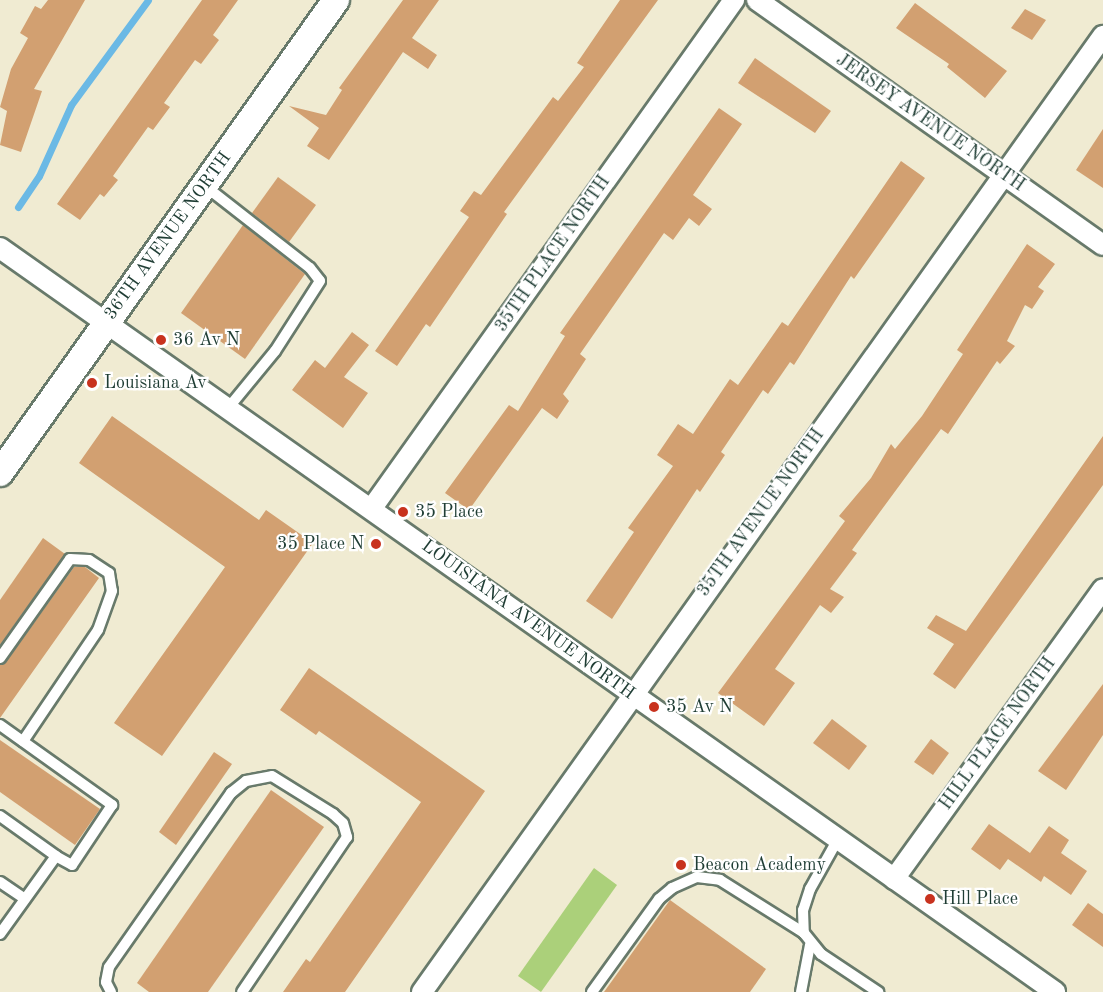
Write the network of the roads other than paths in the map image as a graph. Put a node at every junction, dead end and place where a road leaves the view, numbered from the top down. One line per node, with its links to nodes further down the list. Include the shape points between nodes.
1 (336, 0): 6 (street, 36TH AVENUE NORTH)
2 (734, 0): 12 (street, 35TH PLACE NORTH)
3 (757, 0): 5 (street, JERSEY AVENUE NORTH)
4 (1103, 36): 5 (street, 35TH AVENUE NORTH)
5 (1004, 175): 7 (street, JERSEY AVENUE NORTH); 15 (street, 35TH AVENUE NORTH)
6 (205, 186): 9 (street, 36TH AVENUE NORTH); 10 (lane, via 310,268 320,281 275,351)
7 (1103, 245)
8 (0, 248): 9 (street, LOUISIANA AVENUE NORTH)
9 (107, 321): 10 (street, LOUISIANA AVENUE NORTH); 11 (street, 36TH AVENUE NORTH)
10 (229, 407): 12 (street, LOUISIANA AVENUE NORTH)
11 (0, 473)
12 (372, 508): 15 (street, LOUISIANA AVENUE NORTH)
13 (1103, 590): 21 (street, HILL PLACE NORTH)
14 (0, 658): 17 (lane, via 70,559 89,560 109,573 112,591 98,630)
15 (631, 694): 19 (street, LOUISIANA AVENUE NORTH); 29 (street, 35TH AVENUE NORTH)
16 (0, 725): 17 (lane)
17 (23, 741): 20 (lane, via 112,805 72,865)
18 (0, 816): 20 (lane)
19 (838, 839): 21 (street, LOUISIANA AVENUE NORTH); 24 (lane, via 810,889 803,910)
20 (56, 856): 23 (lane)
21 (894, 879): 33 (street, LOUISIANA AVENUE NORTH)
22 (0, 882): 23 (lane)
23 (25, 899): 25 (lane)
24 (804, 933): 26 (lane); 30 (lane, via 720,880 697,877 672,888 659,899)
25 (0, 934)
26 (810, 945): 31 (lane); 32 (lane)
27 (111, 992): 28 (lane, via 106,982 109,968 231,793 246,781 272,776 333,814 343,823 347,837)
28 (242, 992)
29 (422, 992)
30 (592, 992)
31 (801, 992)
32 (878, 992)
33 (1055, 992)

